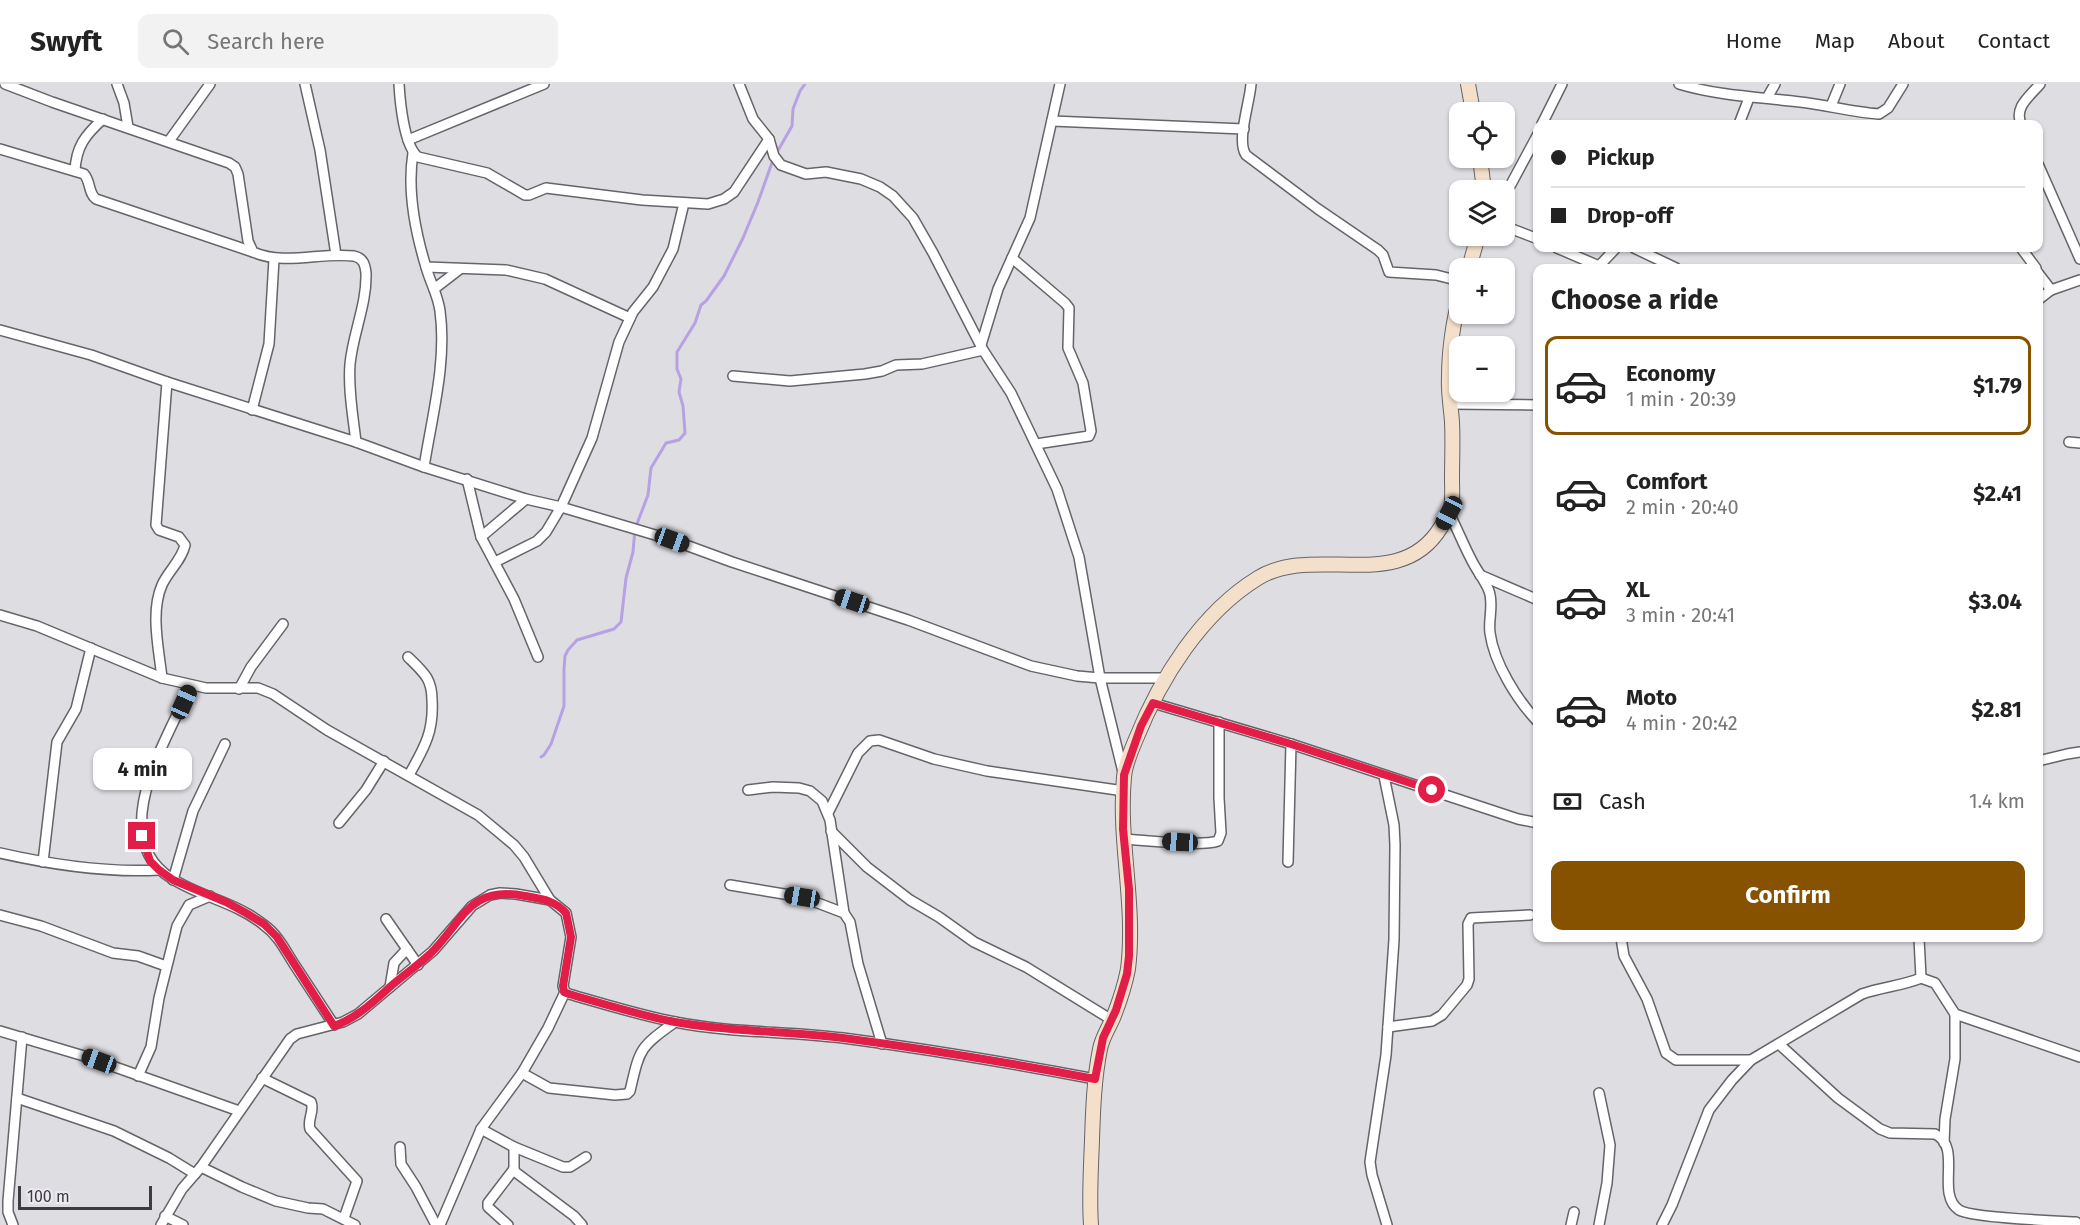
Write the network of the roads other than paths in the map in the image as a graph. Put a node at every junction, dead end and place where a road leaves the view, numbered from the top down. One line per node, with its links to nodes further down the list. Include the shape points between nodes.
1 (5, 84): 21 (street)
2 (117, 84): 26 (street)
3 (210, 84): 30 (street)
4 (305, 84): 46 (street)
5 (399, 84): 28 (street)
6 (544, 84): 28 (street)
7 (739, 84): 29 (street, via 753,119)
8 (1060, 84): 25 (street)
9 (1251, 84): 27 (street)
10 (1467, 84): 19 (street)
11 (1562, 84): 22 (street)
12 (1679, 84): 17 (street)
13 (1775, 84): 18 (street)
14 (1840, 84): 20 (street)
15 (1903, 84): 20 (street, via 1888,108 1879,114)
16 (2040, 84): 24 (street, via 2019,107)
17 (1749, 98): 18 (street); 23 (street)
18 (1767, 98): 20 (street)
19 (1471, 102)
20 (1831, 106)
21 (103, 119): 26 (street); 36 (street, via 78,148)
22 (1544, 120)
23 (1741, 120)
24 (2019, 120)
25 (1052, 121): 27 (street); 47 (street, via 1030,218)
26 (128, 127): 30 (street)
27 (1244, 129): 55 (street, via 1246,155 1378,250 1389,272)
28 (408, 140): 33 (street)
29 (769, 140): 39 (street, via 734,192 708,204); 64 (street, via 781,165 806,174 826,172 861,179 893,196 913,218)
30 (169, 141): 42 (street, via 235,167)
31 (1533, 144): 34 (street)
32 (0, 149): 36 (street)
33 (413, 153): 39 (street, via 487,173 525,195 546,189); 53 (street, via 410,195)
34 (1528, 154): 35 (street); 38 (street)
35 (1533, 156)
36 (75, 171): 42 (street, via 86,177 96,199)
37 (2043, 175): 49 (street)
38 (1513, 180)
39 (684, 203): 61 (street, via 673,249 653,287)
40 (1515, 230): 41 (street)
41 (1533, 237)
42 (253, 252): 48 (street)
43 (1566, 252): 50 (street)
44 (1612, 252): 51 (street)
45 (1642, 252): 52 (street)
46 (336, 255): 48 (street); 70 (street, via 357,256 366,273 350,364)
47 (1012, 258): 64 (street, via 998,290); 73 (street, via 1069,309 1068,348 1088,403 1089,436)
48 (274, 259): 69 (street, via 269,344)
49 (2080, 259)
50 (1594, 264)
51 (1601, 264)
52 (1668, 264)
53 (426, 267): 54 (street); 58 (street)
54 (460, 269): 58 (street); 61 (street, via 506,270 545,279)
55 (1449, 278)
56 (2043, 280): 59 (street)
57 (2080, 280): 59 (street)
58 (435, 289): 74 (street, via 442,334)
59 (2051, 290): 60 (street)
60 (2043, 296)
61 (630, 318): 77 (street, via 619,342 592,438)
62 (1454, 324): 67 (street)
63 (0, 330): 66 (street, via 91,355)
64 (982, 347): 65 (street, via 866,374 790,381); 73 (street)
65 (733, 376)
66 (167, 382): 69 (street); 88 (street, via 156,525 159,530 179,537 185,545 158,595)
67 (1450, 404): 68 (street); 78 (street)
68 (1533, 405)
69 (252, 410): 70 (street)
70 (356, 442): 74 (street)
71 (2069, 442): 72 (street)
72 (2080, 443)
73 (1036, 444): 89 (street, via 1057,489 1079,557)
74 (424, 467): 75 (street)
75 (467, 479): 76 (street); 79 (street)
76 (526, 499): 77 (street); 79 (street)
77 (561, 507): 80 (street, via 537,541); 89 (street, via 672,540 1031,666)
78 (1449, 513): 81 (street); 90 (street, via 1439,531 1408,558 1372,565 1300,564 1258,578 1217,611)
79 (481, 537): 80 (street)
80 (495, 562): 87 (street)
81 (1480, 575): 82 (street); 94 (street, via 1491,601 1492,645 1523,706)
82 (1533, 598)
83 (0, 615): 85 (street)
84 (283, 624): 92 (street, via 250,667)
85 (92, 648): 88 (street); 112 (street, via 75,709 57,742)
86 (408, 657): 101 (street, via 427,678 433,709 428,741)
87 (538, 657)
88 (162, 678): 91 (street)
89 (1100, 678): 90 (street); 102 (street)
90 (1167, 678): 93 (street)
91 (191, 685): 92 (street); 114 (street, via 159,751 143,803 145,849)
92 (239, 689): 100 (street, via 258,688 273,694)
93 (1153, 703): 95 (street); 102 (street)
94 (1533, 717)
95 (1219, 722): 97 (street); 110 (street, via 1218,841)
96 (225, 744): 115 (street, via 192,812)
97 (1291, 744): 103 (street); 113 (street)
98 (2080, 752): 99 (street)
99 (2043, 760)
100 (384, 761): 101 (street); 108 (street)
101 (409, 775): 118 (street, via 498,830 524,857)
102 (1124, 775): 105 (street)
103 (1384, 776): 107 (street); 135 (street, via 1395,845)
104 (748, 790): 106 (street, via 774,787 810,791)
105 (1124, 791): 106 (street, via 987,771 934,759 879,740 870,741 858,753); 110 (street)
106 (828, 813): 109 (street)
107 (1533, 822)
108 (339, 823)
109 (831, 831): 119 (street); 132 (street, via 867,867 910,900 974,942 1026,967)
110 (1123, 839): 132 (street, via 1129,889 1129,956)
111 (0, 853): 112 (street)
112 (43, 862): 114 (street, via 90,870)
113 (1288, 862)
114 (159, 870): 115 (street)
115 (173, 880): 117 (street)
116 (730, 885): 119 (street, via 802,897)
117 (210, 896): 127 (street, via 189,905 182,914); 134 (street, via 264,924 277,937)
118 (550, 900): 126 (street, via 516,894 490,895 462,915); 130 (street, via 566,913 569,921 571,937)
119 (844, 913): 138 (street, via 850,922)
120 (0, 915): 127 (street, via 113,953 138,956)
121 (1530, 915): 135 (street, via 1472,918 1467,924 1467,985 1432,1021)
122 (386, 920): 125 (street)
123 (1622, 942): 141 (street, via 1624,956 1647,999 1670,1057)
124 (1916, 942): 128 (street)
125 (407, 949): 126 (street); 129 (street, via 394,963)
126 (418, 965): 129 (street)
127 (166, 966): 143 (street, via 151,1047)
128 (1921, 978): 131 (street, via 1935,983); 139 (street, via 1862,994)
129 (390, 987): 134 (street, via 358,1014)
130 (564, 992): 133 (street); 142 (street)
131 (1955, 1014): 140 (street); 150 (street, via 1955,1059)
132 (1112, 1020): 145 (street, via 1103,1038)
133 (675, 1022): 138 (street); 142 (street, via 640,1051 627,1094 549,1088)
134 (334, 1026): 144 (street, via 293,1036)
135 (1388, 1028): 166 (street, via 1370,1162)
136 (0, 1031): 137 (street)
137 (22, 1037): 143 (street); 147 (street)
138 (882, 1044): 145 (street)
139 (1779, 1044): 141 (street); 150 (street, via 1838,1098 1880,1129 1890,1133 1935,1134)
140 (2080, 1057)
141 (1751, 1060): 169 (street, via 1709,1110)
142 (522, 1072): 149 (street)
143 (138, 1076): 148 (street)
144 (262, 1078): 148 (street); 157 (street, via 311,1102 310,1129 357,1181)
145 (1095, 1079): 165 (street)
146 (1599, 1093): 168 (street, via 1610,1145)
147 (17, 1098): 155 (street, via 114,1131); 159 (street, via 8,1201)
148 (239, 1111): 155 (street)
149 (481, 1129): 152 (street); 162 (street)
150 (1944, 1143): 170 (street, via 1950,1196 1959,1211)
151 (400, 1147): 162 (street, via 401,1164)
152 (514, 1147): 153 (street, via 563,1167); 154 (street)
153 (586, 1157)
154 (513, 1168): 163 (street, via 488,1203 488,1208); 164 (street)
155 (198, 1170): 157 (street, via 276,1201 323,1209); 158 (street)
156 (1574, 1212): 167 (street)
157 (344, 1218): 161 (street)
158 (163, 1221): 160 (street)
159 (13, 1225)
160 (183, 1225)
161 (355, 1225)
162 (438, 1225)
163 (508, 1225)
164 (582, 1225)
165 (1091, 1225)
166 (1386, 1225)
167 (1571, 1225)
168 (1599, 1225)
169 (1662, 1225)
170 (2079, 1225)

